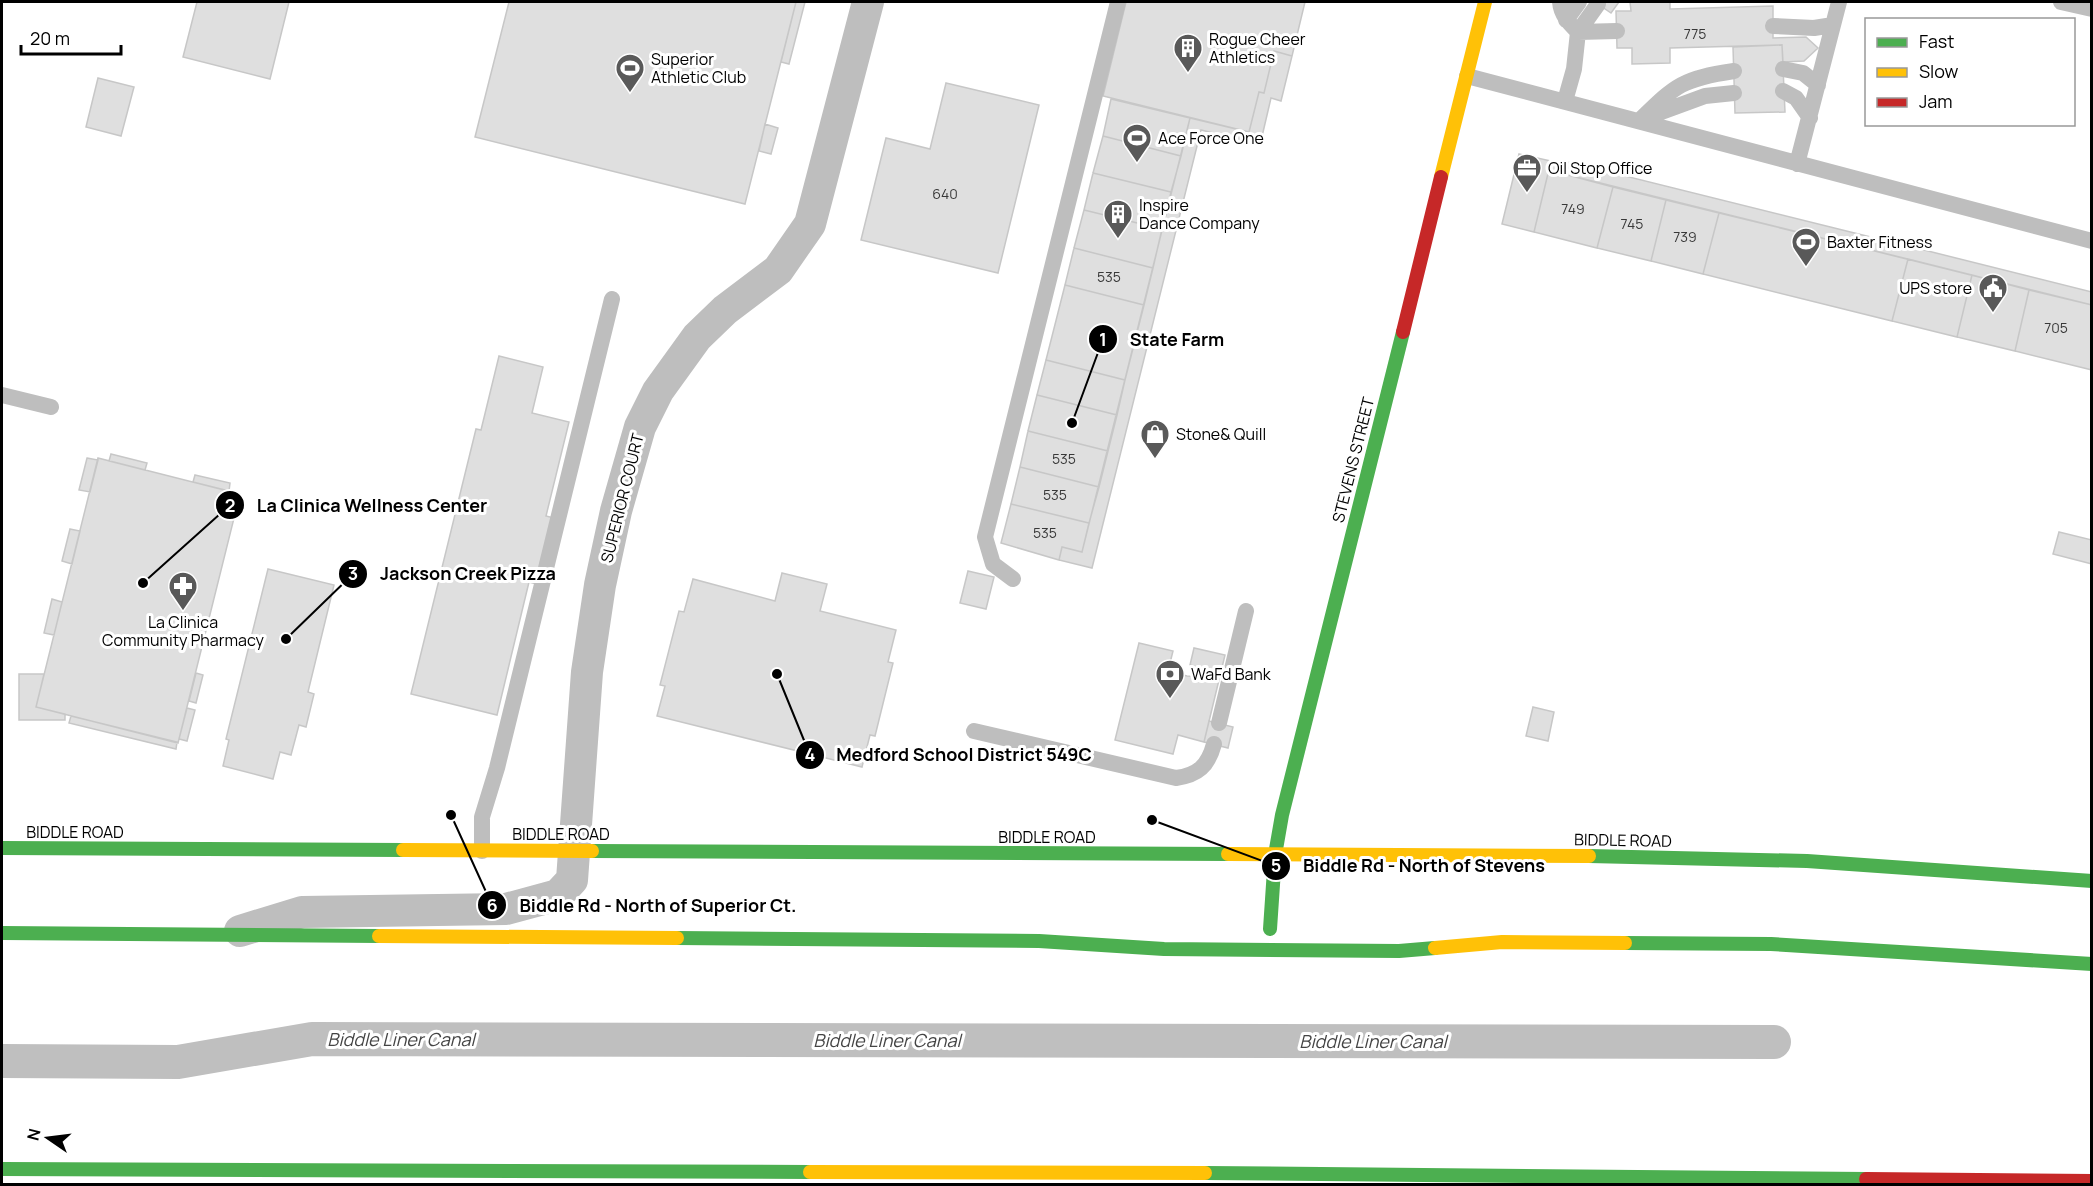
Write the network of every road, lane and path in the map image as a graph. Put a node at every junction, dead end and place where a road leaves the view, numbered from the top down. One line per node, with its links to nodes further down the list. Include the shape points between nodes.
1 (868, 2): 34 (street, SUPERIOR COURT, via 810,224 778,270 697,337 658,391 640,427 600,585 587,672)
2 (1118, 2): 28 (lane, via 985,537 993,564)
3 (1485, 2): 16 (main road, STEVENS STREET)
4 (1560, 2): 11 (lane)
5 (1579, 2): 11 (lane)
6 (1839, 2): 10 (lane)
7 (2061, 2): 9 (lane)
8 (1598, 4): 11 (lane)
9 (2091, 9)
10 (1833, 25): 12 (lane); 17 (lane)
11 (1572, 26): 13 (lane); 20 (lane, via 1574,69)
12 (1773, 26)
13 (1617, 31)
14 (1783, 69): 17 (lane, via 1803,73)
15 (1734, 71): 22 (lane, via 1687,81 1672,89)
16 (1467, 76): 20 (lane); 36 (main road, STEVENS STREET)
17 (1818, 85): 21 (lane)
18 (1783, 92): 21 (lane, via 1796,98)
19 (1734, 93): 22 (lane, via 1705,96)
20 (1565, 100): 22 (lane)
21 (1809, 118): 23 (lane)
22 (1639, 121): 23 (lane)
23 (1797, 164): 24 (lane)
24 (2091, 241)
25 (612, 299): 35 (lane, via 482,817)
26 (2, 395): 27 (lane)
27 (51, 407)
28 (1013, 579)
29 (1246, 611): 30 (lane)
30 (1219, 723)
31 (974, 731): 32 (lane, via 1176,778 1203,768)
32 (1214, 744)
33 (2, 848): 35 (main road, BIDDLE ROAD)
34 (575, 850): 35 (main road, BIDDLE ROAD); 36 (main road, BIDDLE ROAD); 41 (street, SUPERIOR COURT, via 572,880 558,895 506,909 302,912)
35 (482, 851)
36 (1275, 855): 37 (main road, BIDDLE ROAD, via 1726,859); 38 (main road, STEVENS STREET)
37 (2091, 881)
38 (1270, 929)
39 (2, 933): 41 (main road)
40 (1117, 933): 43 (main road)
41 (227, 935): 43 (main road)
42 (1431, 935): 44 (main road)
43 (1038, 941): 44 (main road, via 1164,949 1399,951)
44 (1502, 942): 45 (main road, via 1771,944)
45 (2091, 964)
46 (2, 1169): 47 (main road)
47 (2091, 1181)

